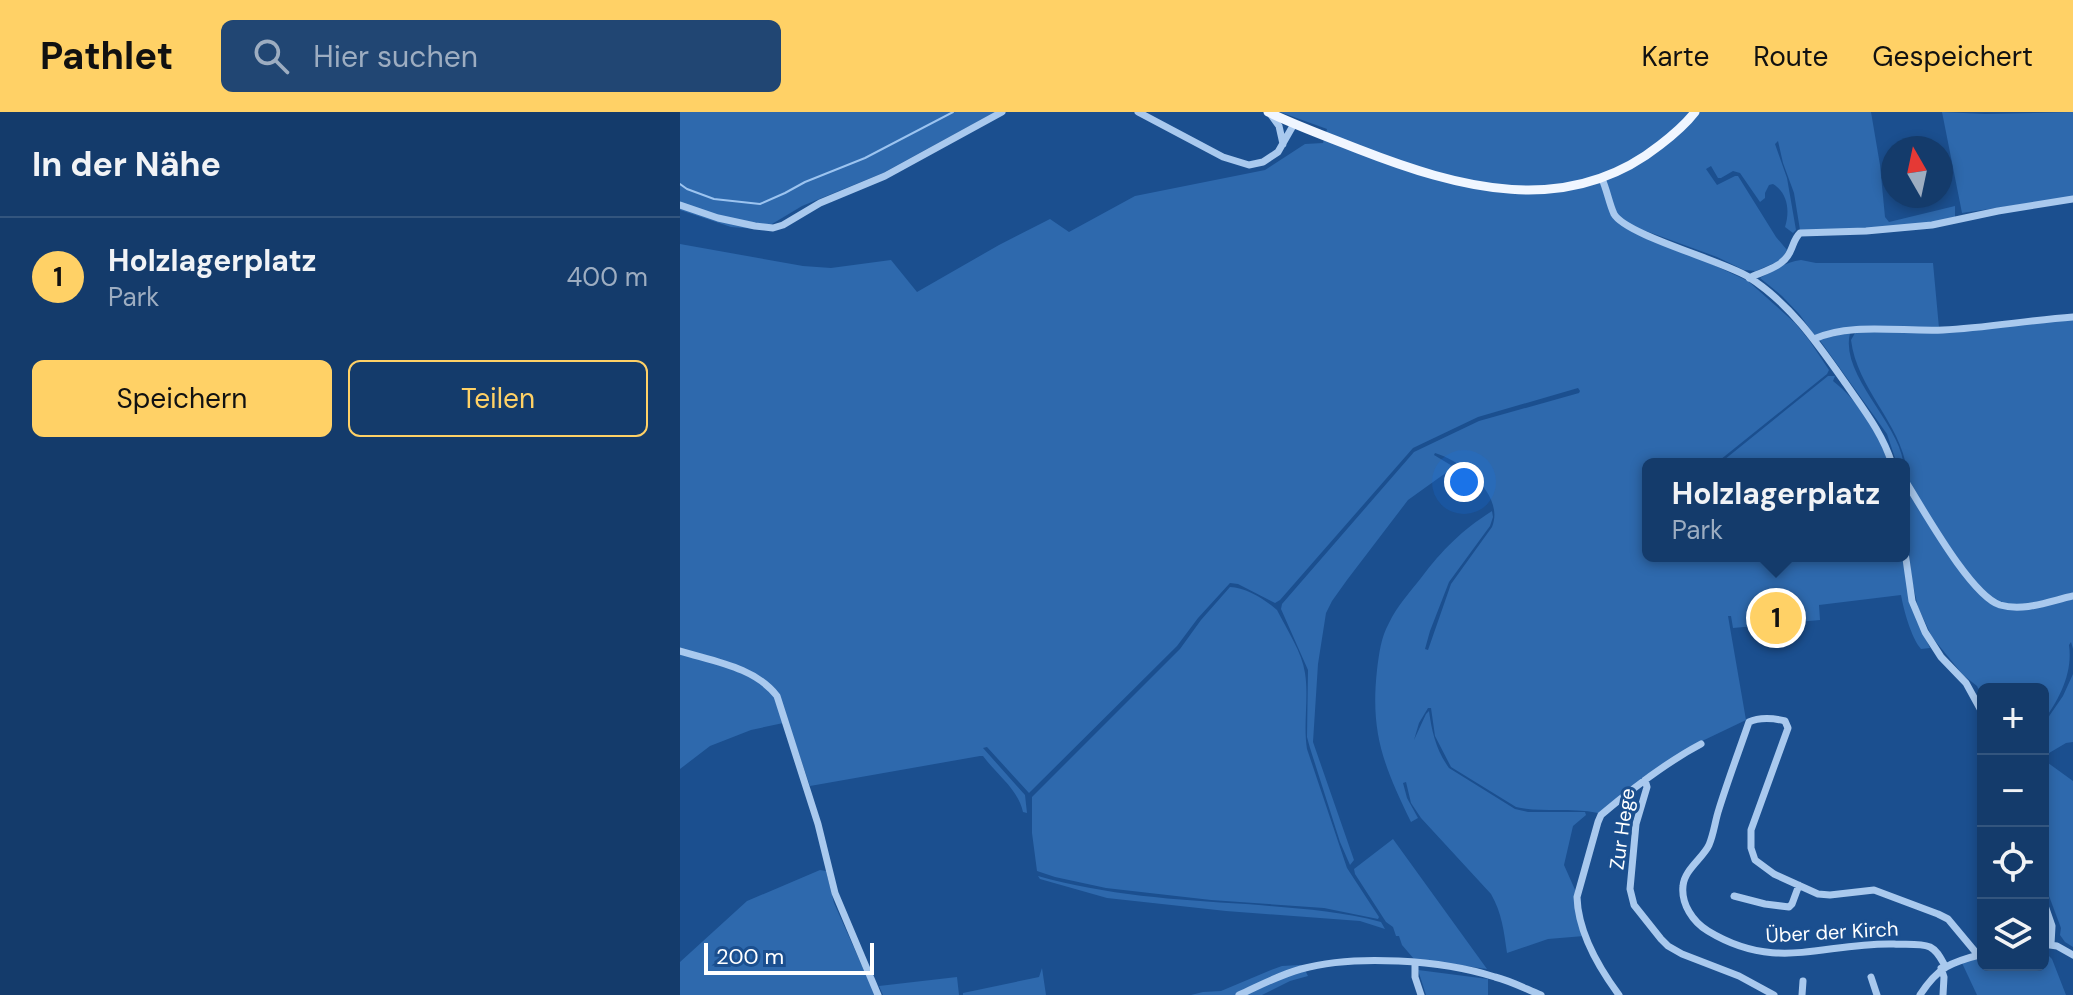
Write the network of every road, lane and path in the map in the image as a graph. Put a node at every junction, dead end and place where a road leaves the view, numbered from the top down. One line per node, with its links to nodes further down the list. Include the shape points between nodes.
1 (1002, 112): 9 (street, via 885,176 773,228)
2 (1138, 112): 6 (street, via 1240,163 1263,162)
3 (1695, 112): 7 (main road, via 1642,160)
4 (1269, 113): 5 (main road); 6 (street, via 1279,126)
5 (1294, 124): 6 (street); 7 (main road, via 1460,182 1551,190)
6 (1283, 146)
7 (1602, 179): 10 (street, via 1615,215 1626,225)
8 (2073, 199): 10 (street, via 1932,225 1800,233 1782,263)
9 (680, 205)
10 (1749, 278): 12 (street, via 1780,300)
11 (2073, 317): 12 (street, via 1941,330 1845,331)
12 (1814, 339): 13 (street, via 1878,430)
13 (1890, 458)
14 (1910, 488): 16 (street, via 1954,557 1993,602 2026,607)
15 (1906, 562): 18 (street, via 1912,601 1925,632)
16 (2073, 596)
17 (680, 651): 33 (street, via 751,675 777,696 835,893)
18 (1977, 703)
19 (1701, 744): 20 (street)
20 (1645, 780): 37 (street, via 1601,815 1577,897 1592,949); 38 (street, Zur Hege, via 1630,889 1638,910 1675,950)
21 (1799, 885): 22 (street, via 1789,907); 26 (street, via 1825,894 1869,889 1882,893 1948,919); 30 (street, Über der Kirch, via 1761,865 1751,848 1751,830 1787,724 1777,719 1749,722 1709,844 1684,881 1693,919 1717,937 1759,953 1915,945 1933,949)
22 (1734, 896)
23 (2049, 917): 24 (street)
24 (2049, 937)
25 (2049, 945): 28 (street)
26 (1977, 951)
27 (1977, 955): 30 (street)
28 (2073, 955)
29 (1415, 963): 34 (street, via 1361,960 1320,965); 35 (street); 36 (street, via 1494,976)
30 (1943, 967): 41 (street); 42 (street)
31 (1871, 977): 40 (street)
32 (1803, 981): 39 (street)
33 (878, 995)
34 (1239, 995)
35 (1421, 995)
36 (1541, 995)
37 (1619, 995)
38 (1774, 995)
39 (1802, 995)
40 (1877, 995)
41 (1920, 995)
42 (1943, 995)

